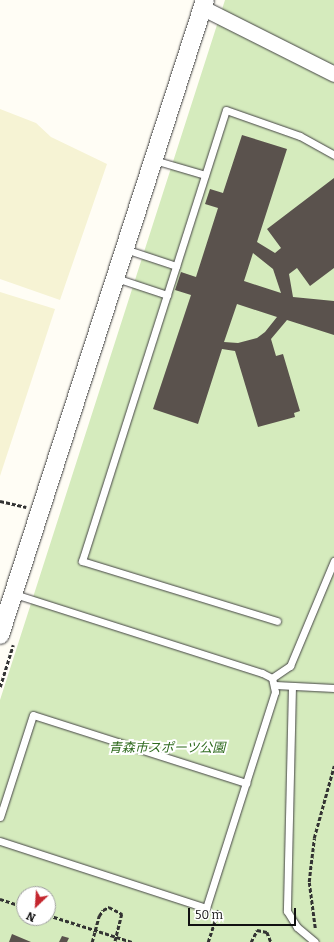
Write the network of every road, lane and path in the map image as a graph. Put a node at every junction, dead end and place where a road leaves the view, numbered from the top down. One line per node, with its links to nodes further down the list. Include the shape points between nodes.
1 (204, 4): 2 (street); 4 (street)
2 (334, 74)
3 (334, 155): 5 (lane, via 300,136 226,110)
4 (154, 160): 5 (lane); 6 (street)
5 (205, 175): 7 (lane)
6 (125, 249): 7 (lane); 8 (street)
7 (176, 266): 9 (lane)
8 (116, 278): 9 (lane); 11 (street)
9 (167, 295): 14 (lane, via 82,561)
10 (0, 501): 11 (path)
11 (42, 510): 13 (street)
12 (334, 561): 16 (lane, via 290,666)
13 (15, 594): 15 (street); 16 (lane)
14 (277, 621)
15 (0, 635)
16 (273, 682): 17 (lane); 20 (lane, via 274,699)
17 (292, 686): 18 (lane); 29 (lane, via 287,912 296,927)
18 (334, 688)
19 (334, 766): 29 (path, via 314,838 310,864 309,882)
20 (246, 783): 21 (lane, via 33,715); 25 (lane)
21 (0, 817)
22 (0, 841): 25 (lane)
23 (0, 899): 24 (path)
24 (16, 904)
25 (206, 908): 33 (path, via 218,912)
26 (56, 918): 27 (path)
27 (95, 930): 28 (path); 28 (path, via 103,910 109,907 116,909 122,914); 30 (path)
28 (116, 937): 31 (path); 32 (path)
29 (316, 938)
30 (92, 942)
31 (115, 942)
32 (132, 942)
33 (208, 942)
34 (251, 942): 35 (path, via 257,930 267,932)
35 (272, 942)

